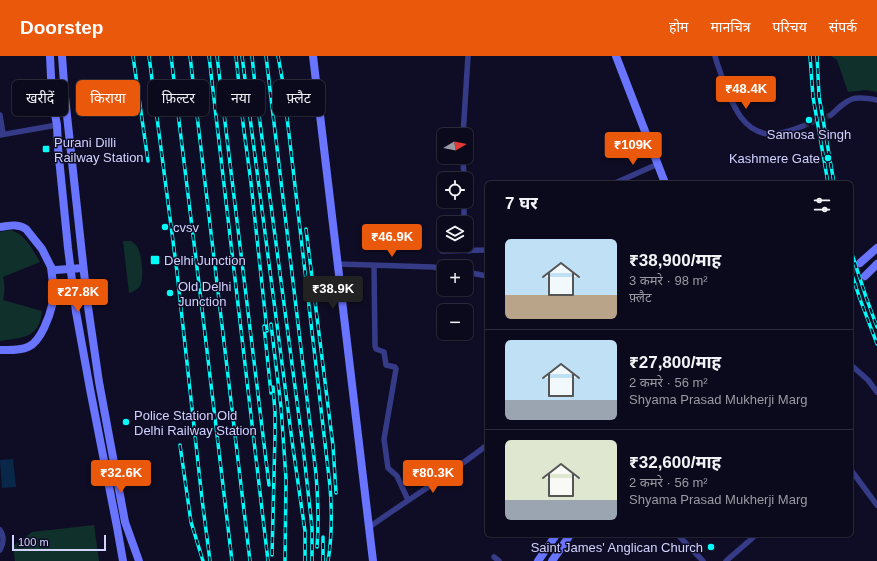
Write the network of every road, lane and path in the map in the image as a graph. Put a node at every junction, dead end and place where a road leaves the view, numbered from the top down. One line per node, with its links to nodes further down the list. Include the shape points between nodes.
1 (50, 56): 10 (main road, via 52,98)
2 (62, 56): 26 (main road)
3 (313, 56): 22 (main road)
4 (468, 56): 12 (street)
5 (616, 56): 14 (main road)
6 (716, 56): 11 (street, via 735,108 745,122 766,134)
7 (877, 100): 9 (street, via 854,98 842,104)
8 (0, 115): 13 (street)
9 (831, 115)
10 (57, 125): 13 (street); 28 (main road)
11 (803, 126)
12 (463, 128)
13 (2, 134)
14 (658, 164): 15 (street); 16 (main road)
15 (620, 181)
16 (664, 181)
17 (0, 227): 25 (main road, via 15,225 26,229 42,249)
18 (877, 248): 21 (main road)
19 (485, 250): 20 (street)
20 (473, 251)
21 (860, 263)
22 (338, 264): 24 (street); 42 (main road)
23 (877, 264): 31 (main road)
24 (374, 266): 27 (street); 40 (street, via 375,346 384,352 386,365 396,368 384,439 388,468 398,478)
25 (51, 268): 28 (main road); 34 (main road)
26 (83, 268): 28 (main road); 32 (main road)
27 (437, 268)
28 (71, 269): 33 (main road)
29 (473, 273): 30 (street)
30 (485, 276)
31 (865, 276)
32 (85, 284): 33 (main road); 50 (main road, via 99,382 125,522)
33 (73, 285): 34 (main road, via 59,287); 49 (main road)
34 (54, 292): 35 (main road, via 46,324 33,344 23,349)
35 (0, 350)
36 (853, 367): 37 (street)
37 (877, 392)
38 (485, 446): 40 (street)
39 (853, 473): 41 (street)
40 (408, 500): 42 (street)
41 (877, 505)
42 (368, 528): 51 (main road)
43 (0, 530): 48 (street, via 3,540)
44 (555, 537): 52 (main road)
45 (569, 537): 53 (main road)
46 (680, 537): 54 (street)
47 (754, 537): 55 (street)
48 (0, 550)
49 (123, 561)
50 (139, 561)
51 (373, 561)
52 (538, 561)
53 (552, 561)
54 (703, 561)
55 (726, 561)

